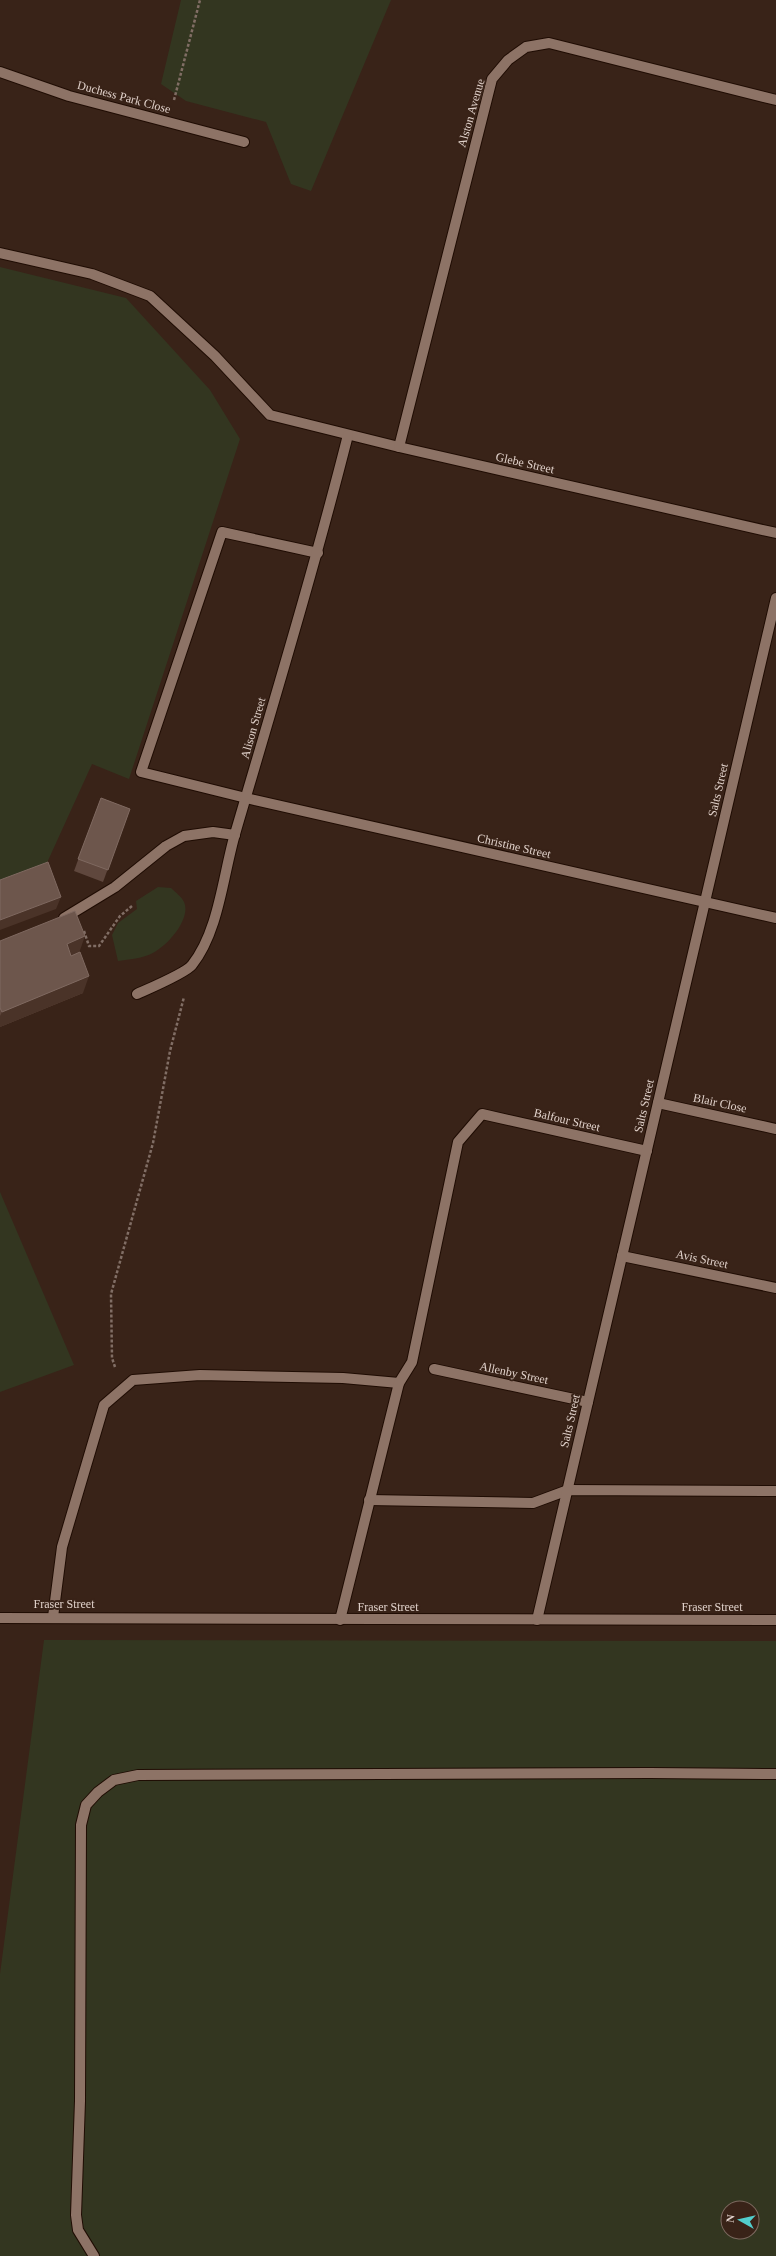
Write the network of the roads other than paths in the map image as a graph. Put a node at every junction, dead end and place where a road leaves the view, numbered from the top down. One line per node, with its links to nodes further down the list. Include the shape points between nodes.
1 (0, 72): 3 (street, Duchess Park Close, via 69,96)
2 (776, 100): 6 (street, Alston Avenue, via 550,43 526,47 508,60 492,80)
3 (244, 142)
4 (0, 253): 5 (street, Glebe Street, via 92,274 150,296 215,356 270,415)
5 (348, 435): 6 (street, Glebe Street); 8 (street, Alison Street)
6 (398, 447): 7 (street, Glebe Street)
7 (776, 533)
8 (318, 553): 10 (street, Alison Street); 10 (street, Christine Street, via 222,532 141,772)
9 (776, 598): 12 (street, Salts Street)
10 (246, 798): 11 (street, Alison Street); 12 (street, Christine Street)
11 (235, 835): 14 (street, via 213,832 184,836 166,846 115,887 77,912); 15 (street, Alison Street, via 216,911 204,945 191,967)
12 (704, 903): 13 (street, Christine Street); 16 (street, Salts Street)
13 (776, 918)
14 (52, 924)
15 (137, 994)
16 (658, 1103): 17 (street, Blair Close); 18 (street, Salts Street)
17 (776, 1129)
18 (647, 1151): 19 (street, Salts Street); 22 (street, Balfour Street, via 482,1114 458,1142 412,1362)
19 (622, 1256): 20 (street, Avis Street); 23 (street, Salts Street)
20 (776, 1288)
21 (434, 1369): 23 (street, Allenby Street)
22 (399, 1383): 26 (street); 27 (street, via 343,1378 200,1375 134,1380 104,1405 62,1547)
23 (588, 1402): 24 (street, Salts Street)
24 (568, 1490): 25 (street); 26 (street, via 533,1503); 30 (street, Salts Street)
25 (776, 1491)
26 (369, 1500): 29 (street)
27 (53, 1617): 28 (street, Fraser Street); 29 (street, Fraser Street)
28 (0, 1618)
29 (340, 1620): 30 (street, Fraser Street)
30 (537, 1620): 31 (street, Fraser Street)
31 (776, 1620)
32 (776, 1774): 33 (street, via 138,1775 114,1780 86,1805 81,1825 80,2101 76,2215 78,2230)
33 (94, 2256)

